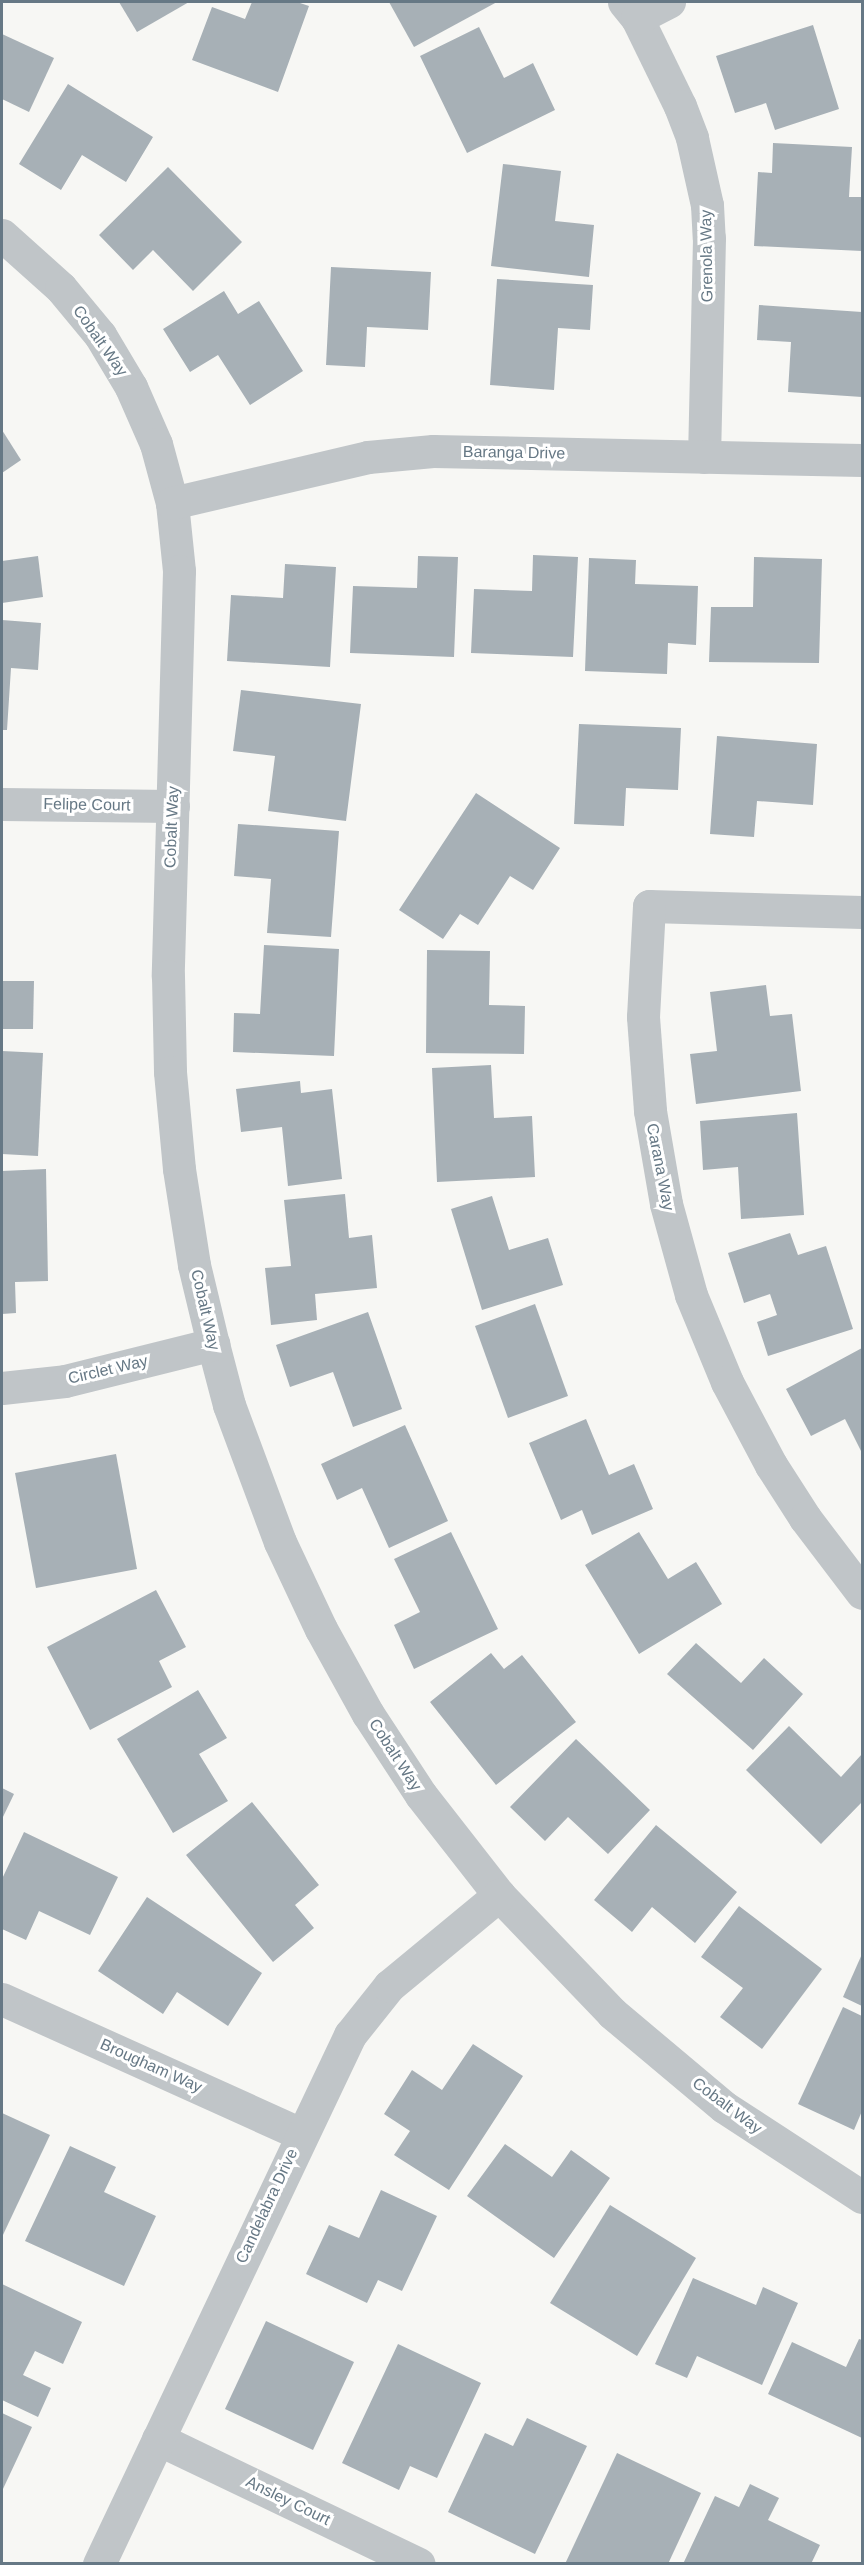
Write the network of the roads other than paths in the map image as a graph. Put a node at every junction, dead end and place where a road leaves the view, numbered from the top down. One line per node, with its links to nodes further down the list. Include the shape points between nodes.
1 (669, 2): 2 (street)
2 (630, 10): 4 (street, Grenola Way, via 680,106 692,138 706,205 709,238)
3 (2, 235): 6 (street, Cobalt Way, via 61,288 99,335 131,387 156,444)
4 (704, 457): 5 (street, Baranga Drive); 6 (street, Baranga Drive, via 433,452 368,457)
5 (862, 460)
6 (171, 503): 8 (street, Cobalt Way, via 179,571)
7 (2, 804): 8 (street, Felipe Court)
8 (173, 806): 10 (street, Cobalt Way, via 168,976 170,1072 192,1254)
9 (862, 912): 12 (street, Carana Way, via 649,906 643,1017 654,1135 666,1204 692,1295 727,1382 771,1465)
10 (213, 1344): 11 (street, Circlet Way, via 65,1381); 13 (street, Cobalt Way, via 229,1405 280,1542 321,1629 368,1714 421,1795)
11 (2, 1388)
12 (862, 1593)
13 (499, 1895): 15 (street, Candelabra Drive, via 389,1986 368,2010 350,2035); 16 (street, Cobalt Way, via 612,2013 724,2107)
14 (2, 1999): 15 (street, Brougham Way)
15 (301, 2134): 17 (street, Candelabra Drive)
16 (862, 2197)
17 (158, 2439): 18 (street, Candelabra Drive); 19 (street, Ansley Court)
18 (99, 2564)
19 (419, 2564)

